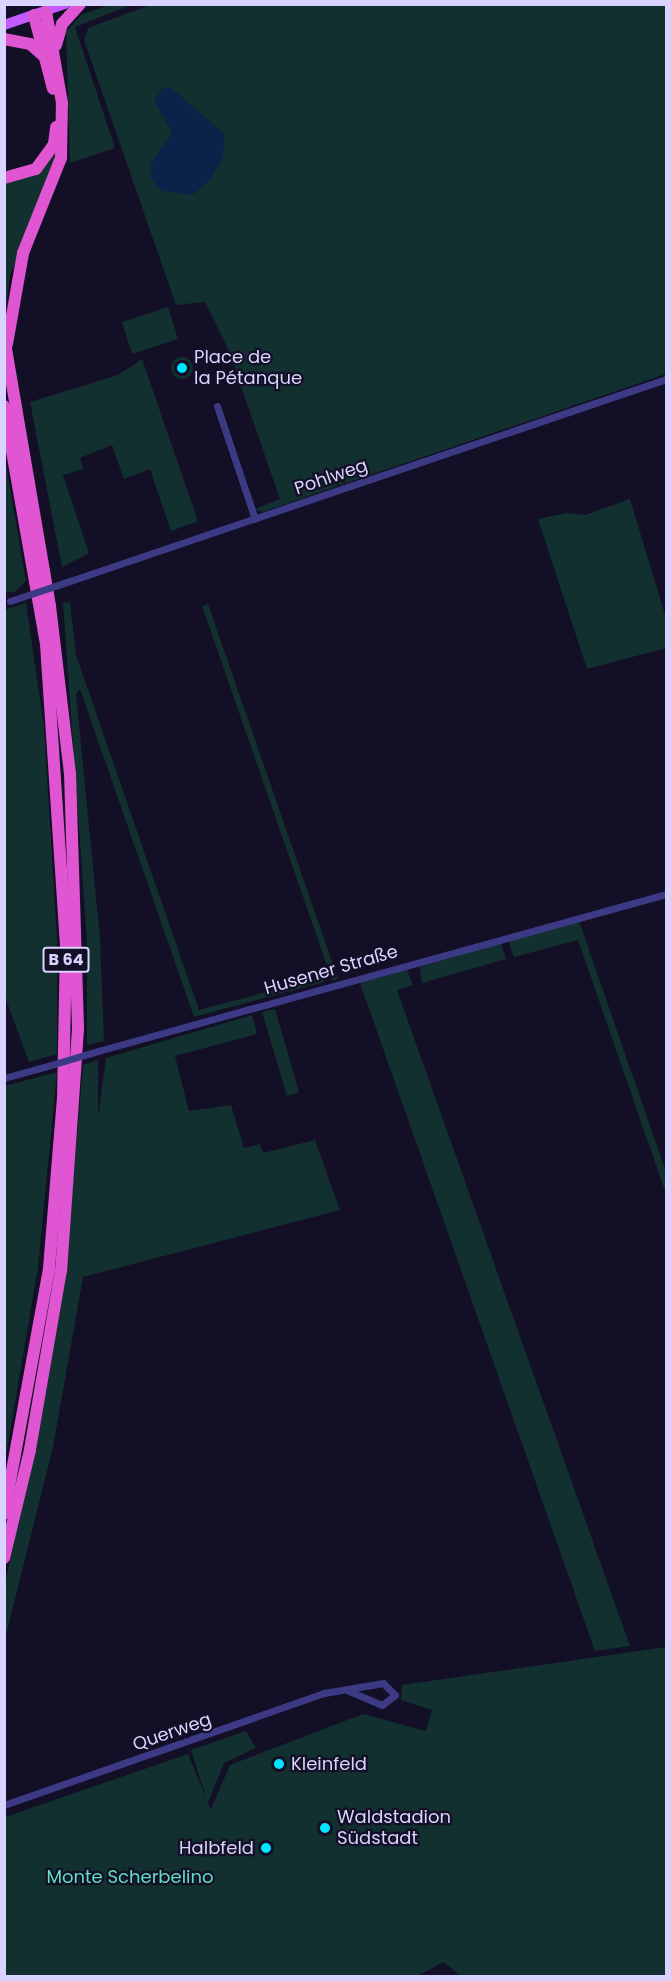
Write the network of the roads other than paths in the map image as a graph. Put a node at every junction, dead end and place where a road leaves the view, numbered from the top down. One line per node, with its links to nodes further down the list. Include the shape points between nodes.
1 (65, 4): 3 (main road)
2 (80, 4): 6 (highway, via 62,24)
3 (40, 13): 4 (main road); 6 (highway)
4 (4, 25)
5 (4, 39): 6 (highway)
6 (51, 53): 7 (highway, via 57,122 54,144 36,169); 8 (highway, via 64,126 61,158 23,253)
7 (4, 178)
8 (5, 341): 17 (highway, B 64, via 50,606 70,773 78,1029 61,1270 30,1450)
9 (666, 379): 12 (street, Pohlweg)
10 (4, 406): 16 (highway, B 64, via 46,644 66,944 63,1098 49,1269)
11 (216, 406): 12 (street)
12 (255, 519): 13 (street, Pohlweg, bridge)
13 (7, 602)
14 (666, 894): 15 (street, Husener Straße, bridge)
15 (4, 1078)
16 (4, 1514)
17 (4, 1558)
18 (349, 1691): 18 (street, Querweg, via 382,1705 395,1695 387,1683); 19 (street, Querweg, via 324,1693)
19 (4, 1805)

